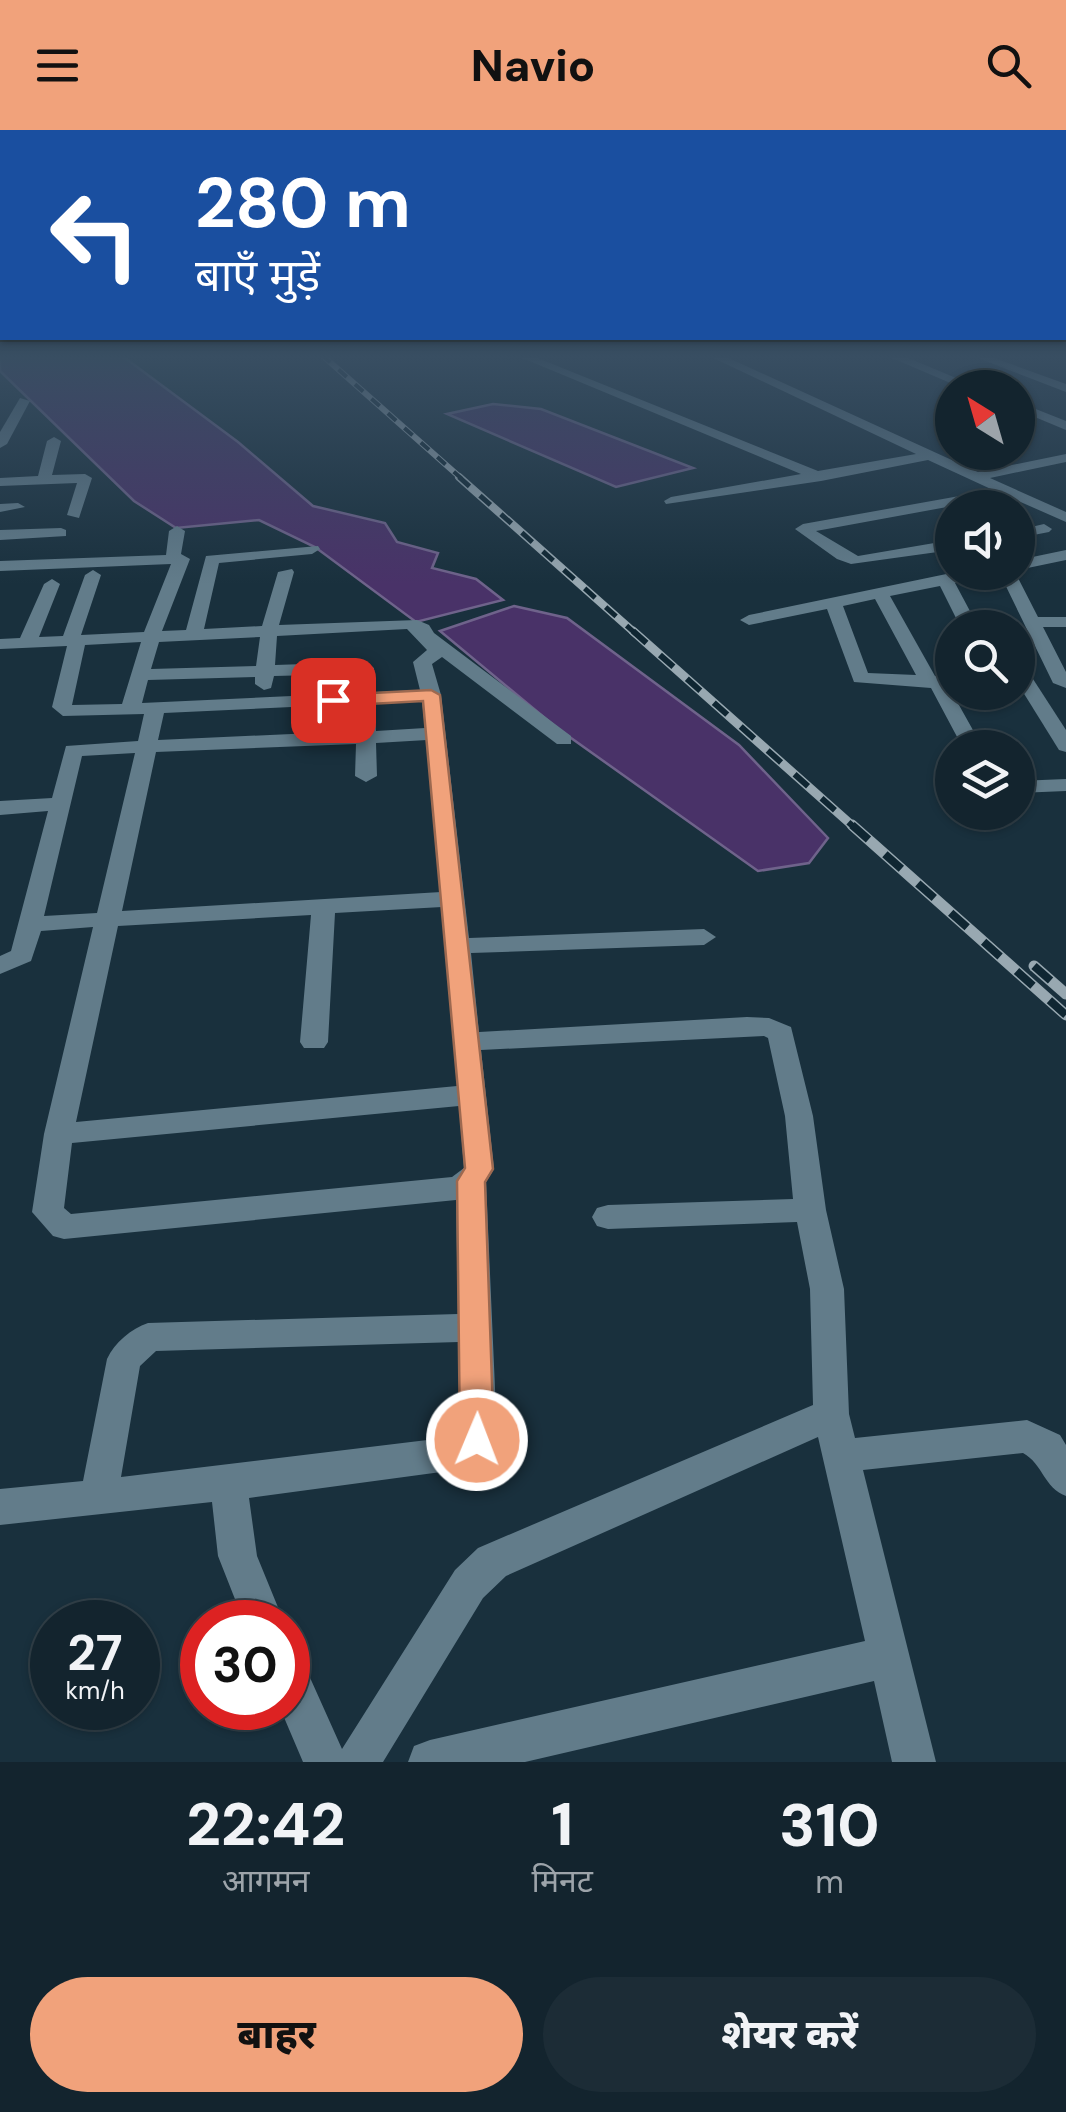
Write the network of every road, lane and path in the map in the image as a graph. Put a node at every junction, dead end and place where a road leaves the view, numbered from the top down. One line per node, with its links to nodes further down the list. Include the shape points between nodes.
1 (711, 431): 6 (street)
2 (880, 431): 4 (street)
3 (54, 441): 8 (street)
4 (932, 455): 6 (street); 7 (street)
5 (1066, 458): 7 (street)
6 (821, 476): 11 (street)
7 (978, 476): 10 (street)
8 (44, 479): 9 (street); 16 (street, via 86,479)
9 (0, 482)
10 (1009, 490)
11 (672, 502)
12 (1035, 503): 17 (street)
13 (935, 505): 24 (street, via 803,529 857,561)
14 (0, 508): 15 (street)
15 (18, 508)
16 (74, 515)
17 (1066, 518)
18 (1044, 530): 20 (street)
19 (177, 531): 26 (street)
20 (1035, 531)
21 (62, 533): 22 (street)
22 (0, 535)
23 (312, 549): 41 (street, via 212,559)
24 (935, 549)
25 (1066, 556): 27 (street)
26 (173, 558): 28 (street); 42 (street, via 182,560)
27 (1035, 562)
28 (0, 566)
29 (286, 572): 40 (street)
30 (94, 575): 43 (street)
31 (935, 582): 33 (street)
32 (52, 584): 44 (street)
33 (880, 593): 34 (street); 48 (street)
34 (832, 603): 35 (street); 50 (street, via 861,678)
35 (749, 620)
36 (1035, 622): 37 (street)
37 (1066, 622)
38 (1035, 628): 49 (street)
39 (423, 629): 40 (street, via 406,623); 52 (street, via 437,652 422,662); 60 (street)
40 (269, 632): 41 (street); 46 (street)
41 (193, 636): 42 (street)
42 (148, 637): 43 (street); 47 (street)
43 (73, 641): 44 (street); 57 (street, via 62,707)
44 (27, 643): 45 (street)
45 (2, 650)
46 (265, 670): 47 (street); 53 (street, via 362,667); 55 (street)
47 (141, 675): 56 (street)
48 (935, 676)
49 (1064, 682): 51 (street)
50 (935, 683)
51 (1035, 683)
52 (431, 695): 53 (street); 58 (street)
53 (368, 698): 55 (street); 59 (street)
54 (1035, 702): 63 (street)
55 (262, 704): 56 (street); 61 (street)
56 (143, 711): 57 (street); 62 (street)
57 (88, 712): 64 (street)
58 (436, 734): 59 (street); 70 (street)
59 (366, 737): 61 (street); 65 (street)
60 (564, 740)
61 (258, 742): 62 (street)
62 (148, 746): 64 (street); 72 (street)
63 (1066, 746)
64 (73, 750): 68 (street)
65 (366, 776)
66 (1066, 785): 67 (street)
67 (1035, 786)
68 (61, 804): 69 (street); 73 (street)
69 (0, 808)
70 (452, 899): 71 (street); 75 (street)
71 (324, 904): 72 (street); 77 (street)
72 (106, 919): 73 (street); 80 (street)
73 (27, 924): 76 (street, via 22,955)
74 (704, 938): 75 (street)
75 (456, 946): 78 (street)
76 (0, 966)
77 (314, 1042)
78 (465, 1042): 79 (street); 82 (street, via 774,1028 781,1033 799,1116)
79 (470, 1095): 80 (street); 81 (street, via 479,1169)
80 (59, 1134): 81 (street, via 48,1212 64,1228 458,1188)
81 (471, 1181): 84 (street)
82 (810, 1210): 83 (street); 85 (street, via 827,1288)
83 (608, 1218)
84 (475, 1321): 88 (street, via 480,1429 470,1446 456,1454); 89 (street, via 462,1328 148,1337 124,1358)
85 (831, 1414): 86 (street); 95 (street, via 492,1562 468,1584)
86 (841, 1456): 87 (street, via 1026,1436 1047,1447); 92 (street)
87 (1066, 1479)
88 (222, 1484): 89 (street); 91 (street, via 232,1501 235,1549)
89 (98, 1495): 90 (street)
90 (0, 1506)
91 (255, 1600)
92 (891, 1656): 96 (street); 97 (street)
93 (310, 1727): 94 (street)
94 (325, 1762)
95 (358, 1762)
96 (430, 1762)
97 (914, 1762)

